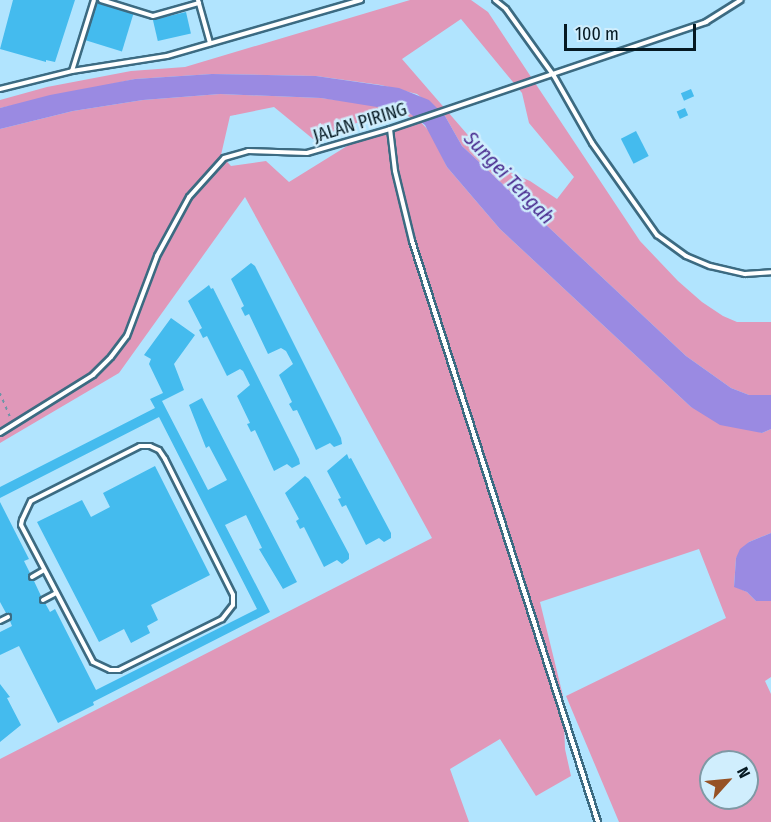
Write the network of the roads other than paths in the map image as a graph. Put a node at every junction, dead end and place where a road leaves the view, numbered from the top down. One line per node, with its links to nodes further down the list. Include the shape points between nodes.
1 (94, 0): 8 (lane)
2 (101, 0): 6 (lane, via 153,16)
3 (361, 0): 7 (lane)
4 (495, 0): 9 (lane, via 506,9)
5 (741, 0): 9 (lane, JALAN PIRING, via 706,22)
6 (199, 2): 7 (lane)
7 (210, 43): 8 (lane, via 167,56)
8 (72, 71): 10 (lane)
9 (554, 76): 11 (lane, JALAN PIRING); 12 (lane, via 592,143 657,235 686,256 710,266 745,274)
10 (0, 89)
11 (390, 129): 13 (lane, JALAN PIRING, via 307,153 248,151 224,158 189,197 157,256 122,343 93,375); 20 (lane, via 411,241)
12 (771, 272)
13 (0, 433)
14 (44, 570): 15 (lane); 16 (lane); 16 (lane, via 21,525 31,501 140,446 150,446 165,459 233,595 232,605 222,619 119,670 110,670 93,662)
15 (32, 577)
16 (56, 593): 17 (lane)
17 (43, 600)
18 (8, 617): 19 (lane)
19 (0, 621)
20 (598, 822)

